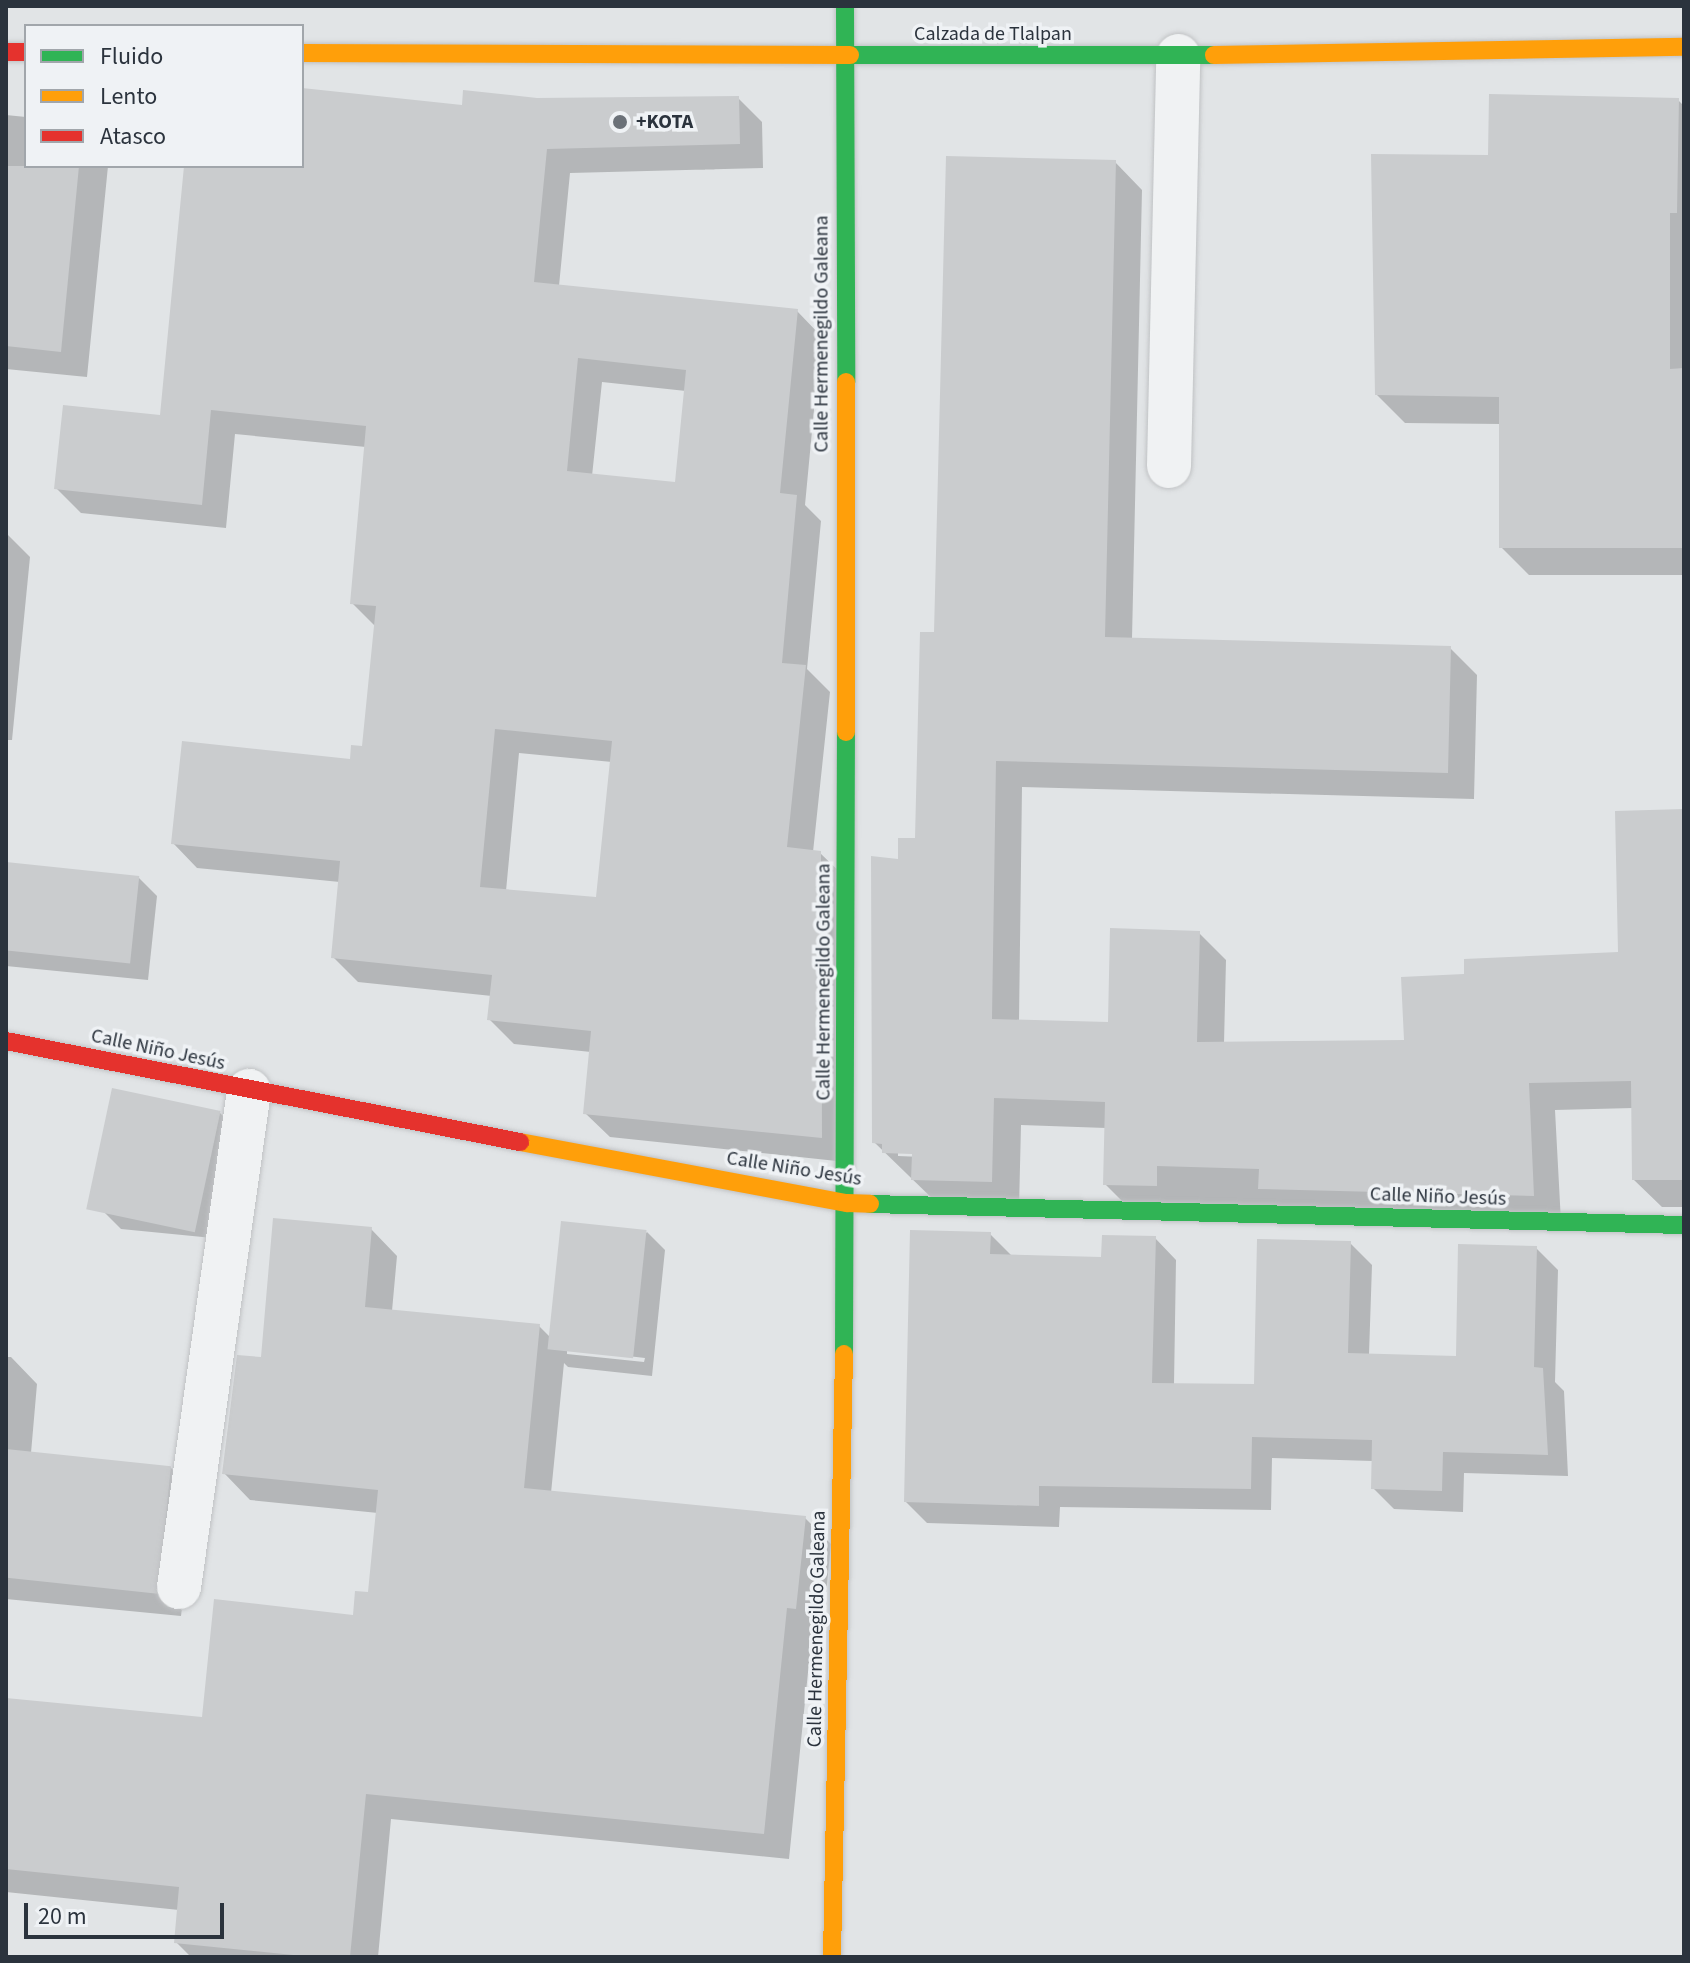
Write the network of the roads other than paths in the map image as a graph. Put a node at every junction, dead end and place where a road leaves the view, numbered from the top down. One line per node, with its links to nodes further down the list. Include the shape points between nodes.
1 (845, 6): 4 (street, Calle Hermenegildo Galeana)
2 (1684, 47): 5 (street, Calzada de Tlalpan)
3 (304, 53): 4 (street, Calzada de Tlalpan)
4 (843, 56): 5 (street, Calzada de Tlalpan); 9 (street, Calle Hermenegildo Galeana)
5 (1178, 56): 6 (street)
6 (1169, 466)
7 (6, 1041): 8 (street, Calle Niño Jesús)
8 (249, 1091): 9 (street, Calle Niño Jesús); 11 (street)
9 (847, 1203): 10 (street, Calle Niño Jesús); 12 (street, Calle Hermenegildo Galeana)
10 (1684, 1225)
11 (179, 1587)
12 (832, 1957)

